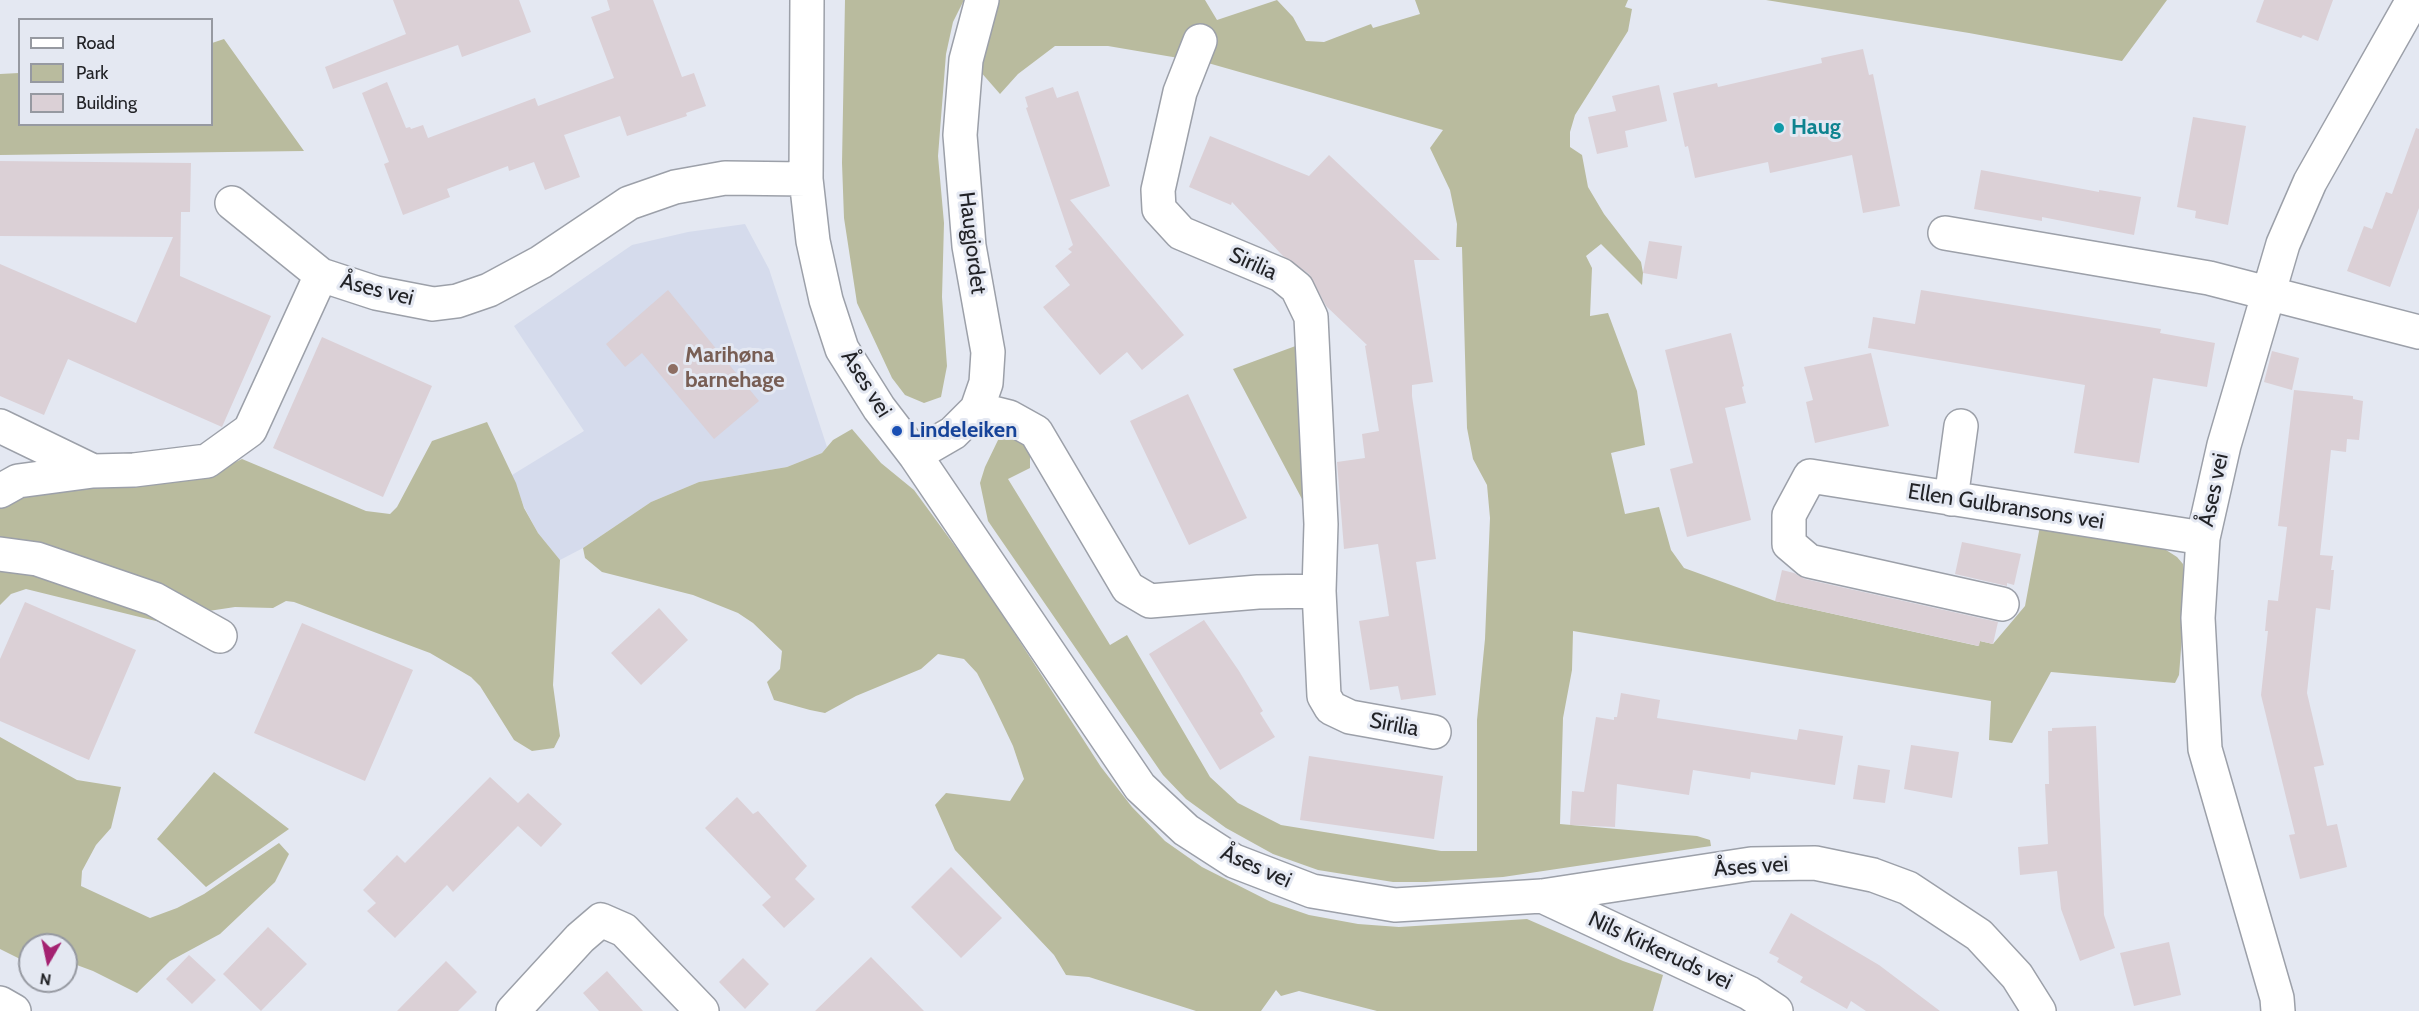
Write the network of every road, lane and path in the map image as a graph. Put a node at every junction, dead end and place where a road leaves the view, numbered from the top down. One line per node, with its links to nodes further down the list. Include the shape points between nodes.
1 (807, 0): 5 (street, Åses vei)
2 (982, 0): 11 (street, Haugjordet, via 966,60 960,135 969,246 988,352 986,383)
3 (2413, 0): 9 (street, Åses vei, via 2310,182 2283,244)
4 (1200, 41): 20 (street, Sirilia, via 1180,93 1158,190 1159,209 1181,233 1281,275 1297,288 1309,311 1321,524)
5 (806, 179): 8 (street, Åses vei, via 725,178 675,187 629,203 541,262 457,302 433,304 376,293); 14 (street, Åses vei, via 815,251 842,349)
6 (232, 203): 8 (street, Åses vei)
7 (1945, 233): 9 (street, via 2209,278)
8 (321, 275): 15 (street, via 250,430 207,461)
9 (2268, 295): 10 (street); 18 (street, Åses vei, via 2224,445)
10 (2419, 332)
11 (977, 409): 14 (street, Haugjordet, via 953,433); 20 (street, via 1010,417 1036,432 1128,588 1150,601)
12 (0, 426): 15 (street)
13 (1960, 426): 17 (street)
14 (915, 455): 24 (street, Åses vei, via 1140,787 1186,830 1234,861 1312,891 1395,905)
15 (93, 471): 16 (street, via 18,481)
16 (0, 491)
17 (1951, 500): 18 (street, Ellen Gulbransons vei); 21 (street, Ellen Gulbransons vei, via 1810,476 1789,515 1789,544 1809,561)
18 (2204, 538): 31 (street, Åses vei, via 2198,618 2205,749)
19 (0, 554): 22 (street, via 37,560 154,599)
20 (1319, 591): 23 (street, Sirilia, via 1324,696 1331,708 1350,717)
21 (2002, 604)
22 (220, 636)
23 (1434, 732)
24 (1542, 896): 29 (street, Nils Kirkeruds vei, via 1749,993); 30 (street, Åses vei, via 1751,864 1815,863 1874,874 1908,888 1979,935 2017,976)
25 (0, 1003): 27 (street)
26 (533, 1004): 28 (street, via 580,938 601,920 624,930)
27 (14, 1011)
28 (702, 1011)
29 (1776, 1011)
30 (2039, 1011)
31 (2278, 1011)

